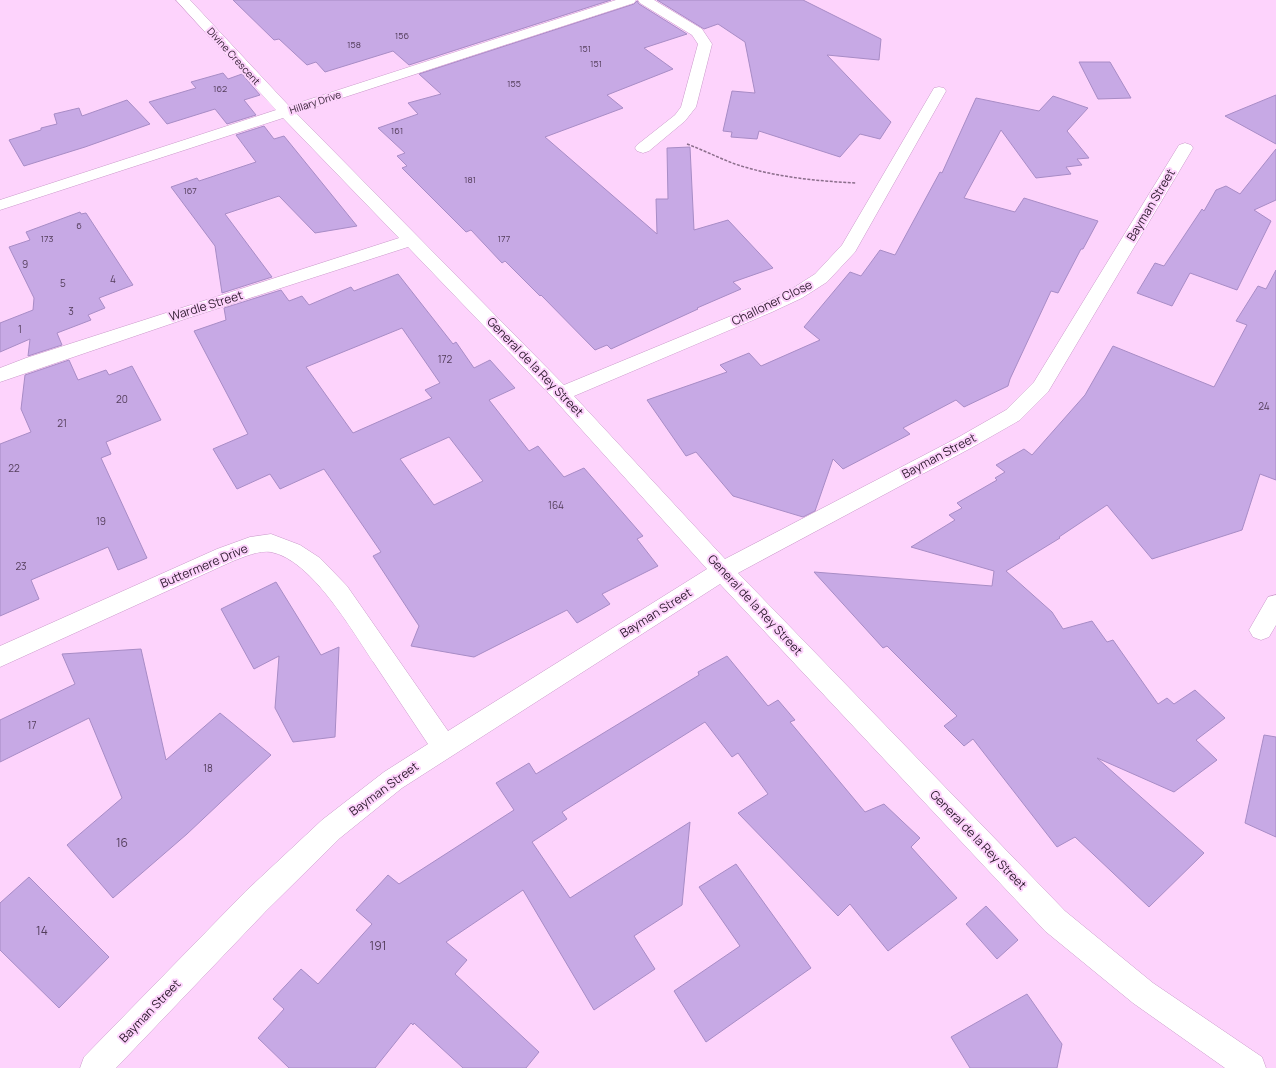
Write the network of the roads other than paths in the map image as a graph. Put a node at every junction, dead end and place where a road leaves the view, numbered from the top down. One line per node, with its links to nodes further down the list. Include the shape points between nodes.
1 (183, 0): 5 (street, Divine Crescent)
2 (629, 0): 5 (street, Hillary Drive)
3 (645, 0): 6 (street, via 697,32 706,44 688,107 680,118)
4 (939, 91): 11 (street, Challoner Close, via 849,248 822,278 766,308)
5 (285, 111): 8 (street, Hillary Drive); 9 (street, General de la Rey Street)
6 (643, 148)
7 (1185, 148): 12 (street, Bayman Street, via 1041,387 1013,415)
8 (0, 205)
9 (412, 240): 10 (street, Wardle Street); 11 (street, General de la Rey Street)
10 (0, 375)
11 (561, 394): 12 (street, General de la Rey Street)
12 (722, 571): 16 (street, Bayman Street); 18 (street, General de la Rey Street, via 1055,921 1143,993)
13 (1276, 604): 14 (street)
14 (1261, 630)
15 (0, 657): 16 (street, Buttermere Drive, via 225,555 250,546 271,543 292,551 312,564 339,593)
16 (445, 747): 17 (street, Bayman Street, via 393,780 330,830 256,901)
17 (95, 1068)
18 (1251, 1068)

